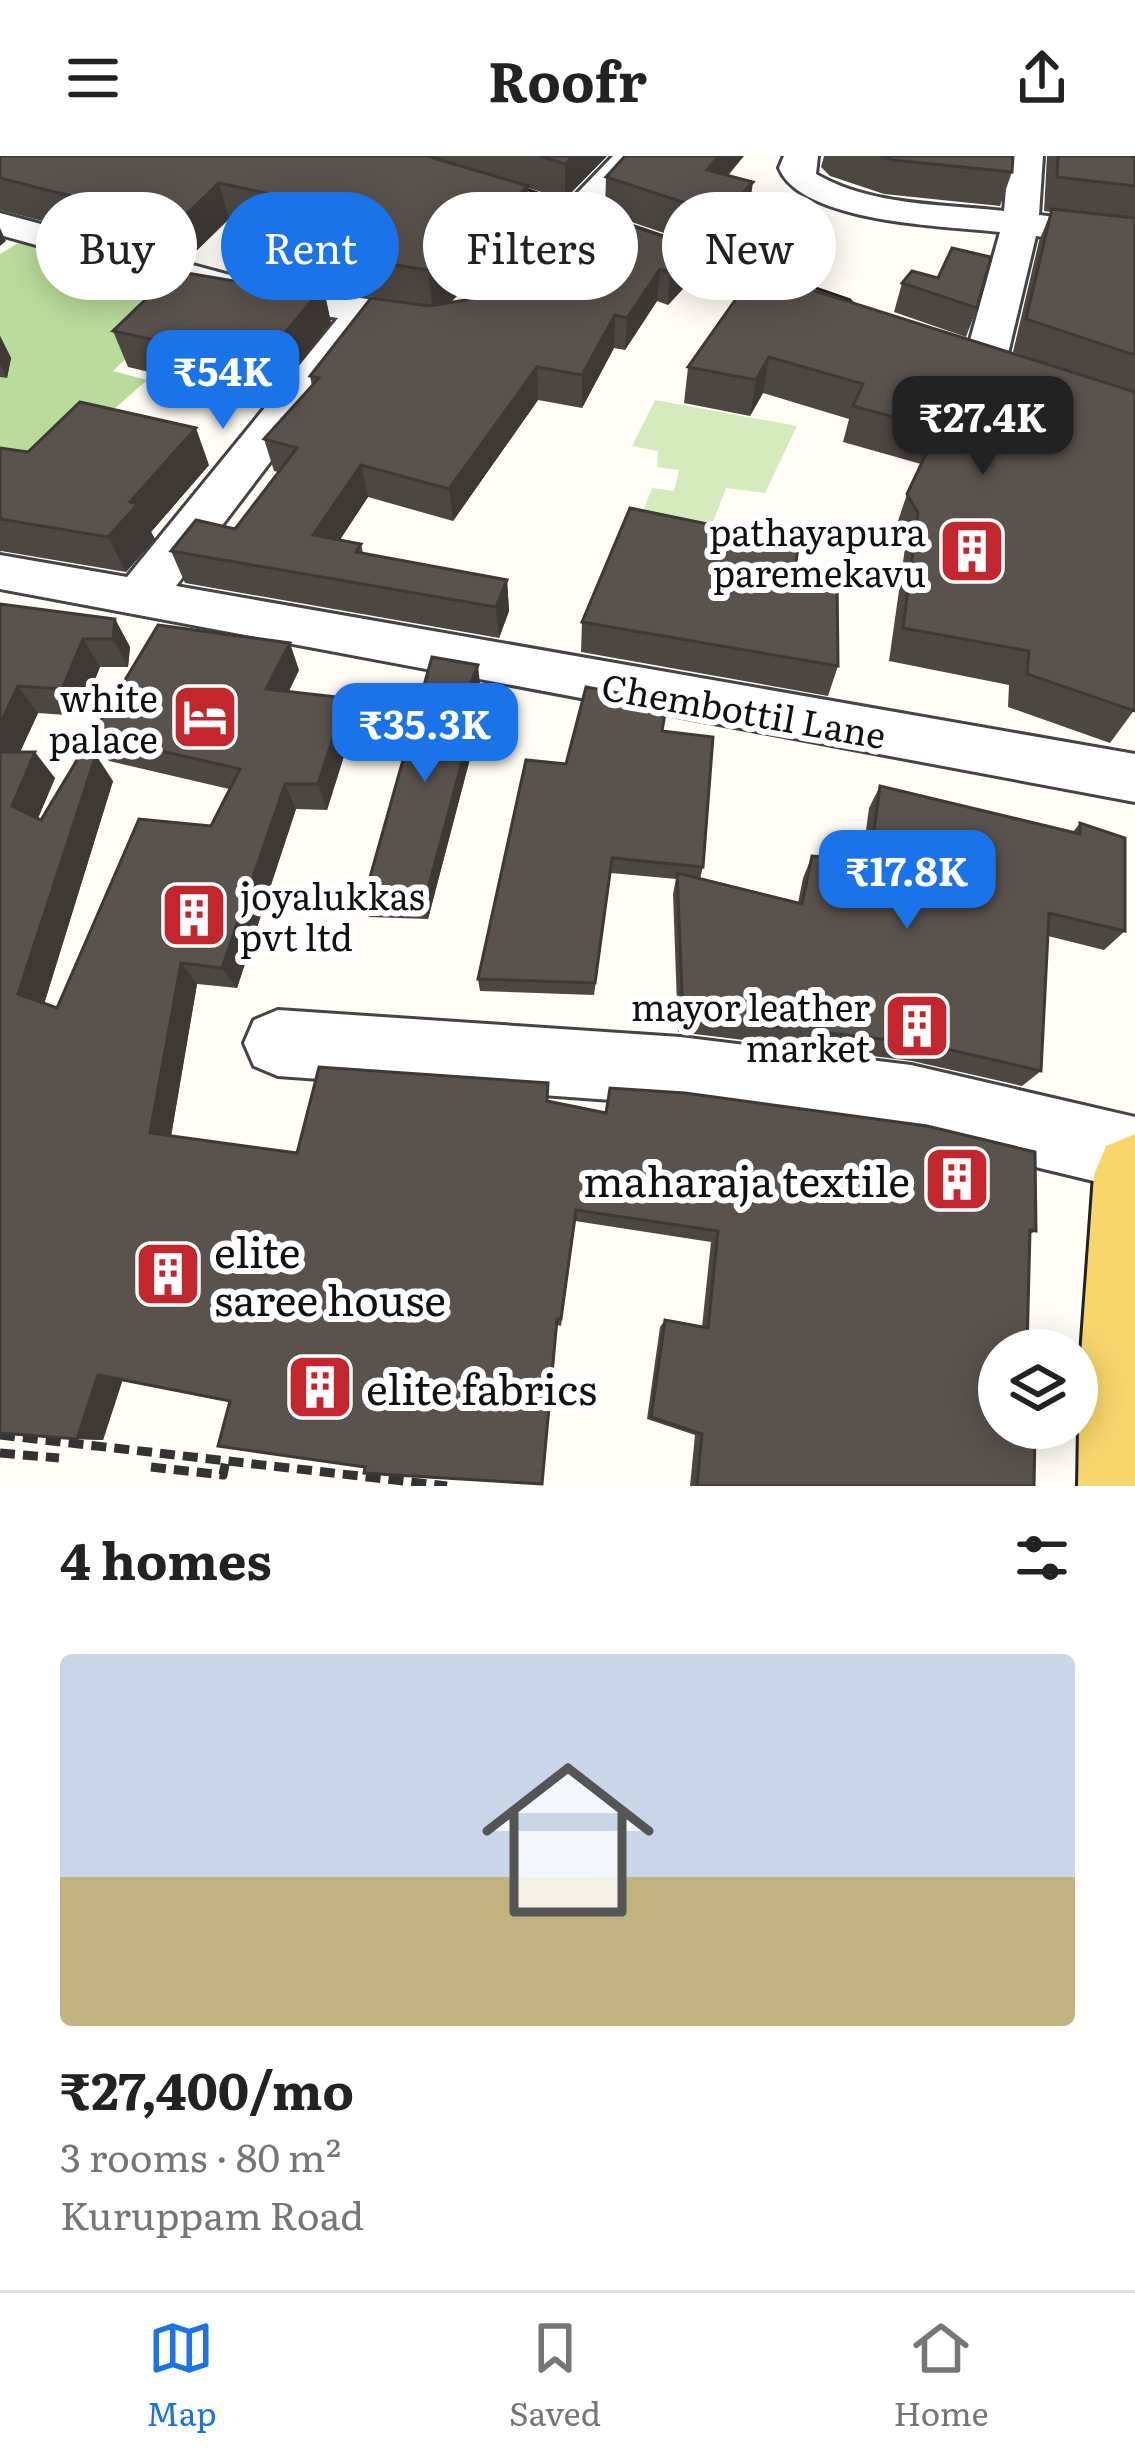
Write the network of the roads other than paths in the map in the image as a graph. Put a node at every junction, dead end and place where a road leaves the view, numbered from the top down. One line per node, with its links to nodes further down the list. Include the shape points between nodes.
1 (370, 156): 5 (main road)
2 (632, 156): 6 (street)
3 (801, 156): 7 (street, via 801,180 825,194)
4 (1026, 156): 7 (street)
5 (483, 192)
6 (595, 192)
7 (1021, 223): 9 (street); 15 (street)
8 (0, 224): 12 (street, via 261,295)
9 (1135, 237)
10 (638, 243): 13 (main road)
11 (478, 301): 12 (street, via 453,322)
12 (365, 311): 17 (street)
13 (863, 320)
14 (943, 348): 15 (main road)
15 (1000, 368)
16 (0, 572): 17 (street, Chembottil Lane)
17 (139, 599): 18 (street, Chembottil Lane)
18 (1135, 778)
19 (278, 1042): 20 (street, via 680,1071 911,1101)
20 (1135, 1154)
21 (1135, 1175): 22 (main road)
22 (1126, 1486)

